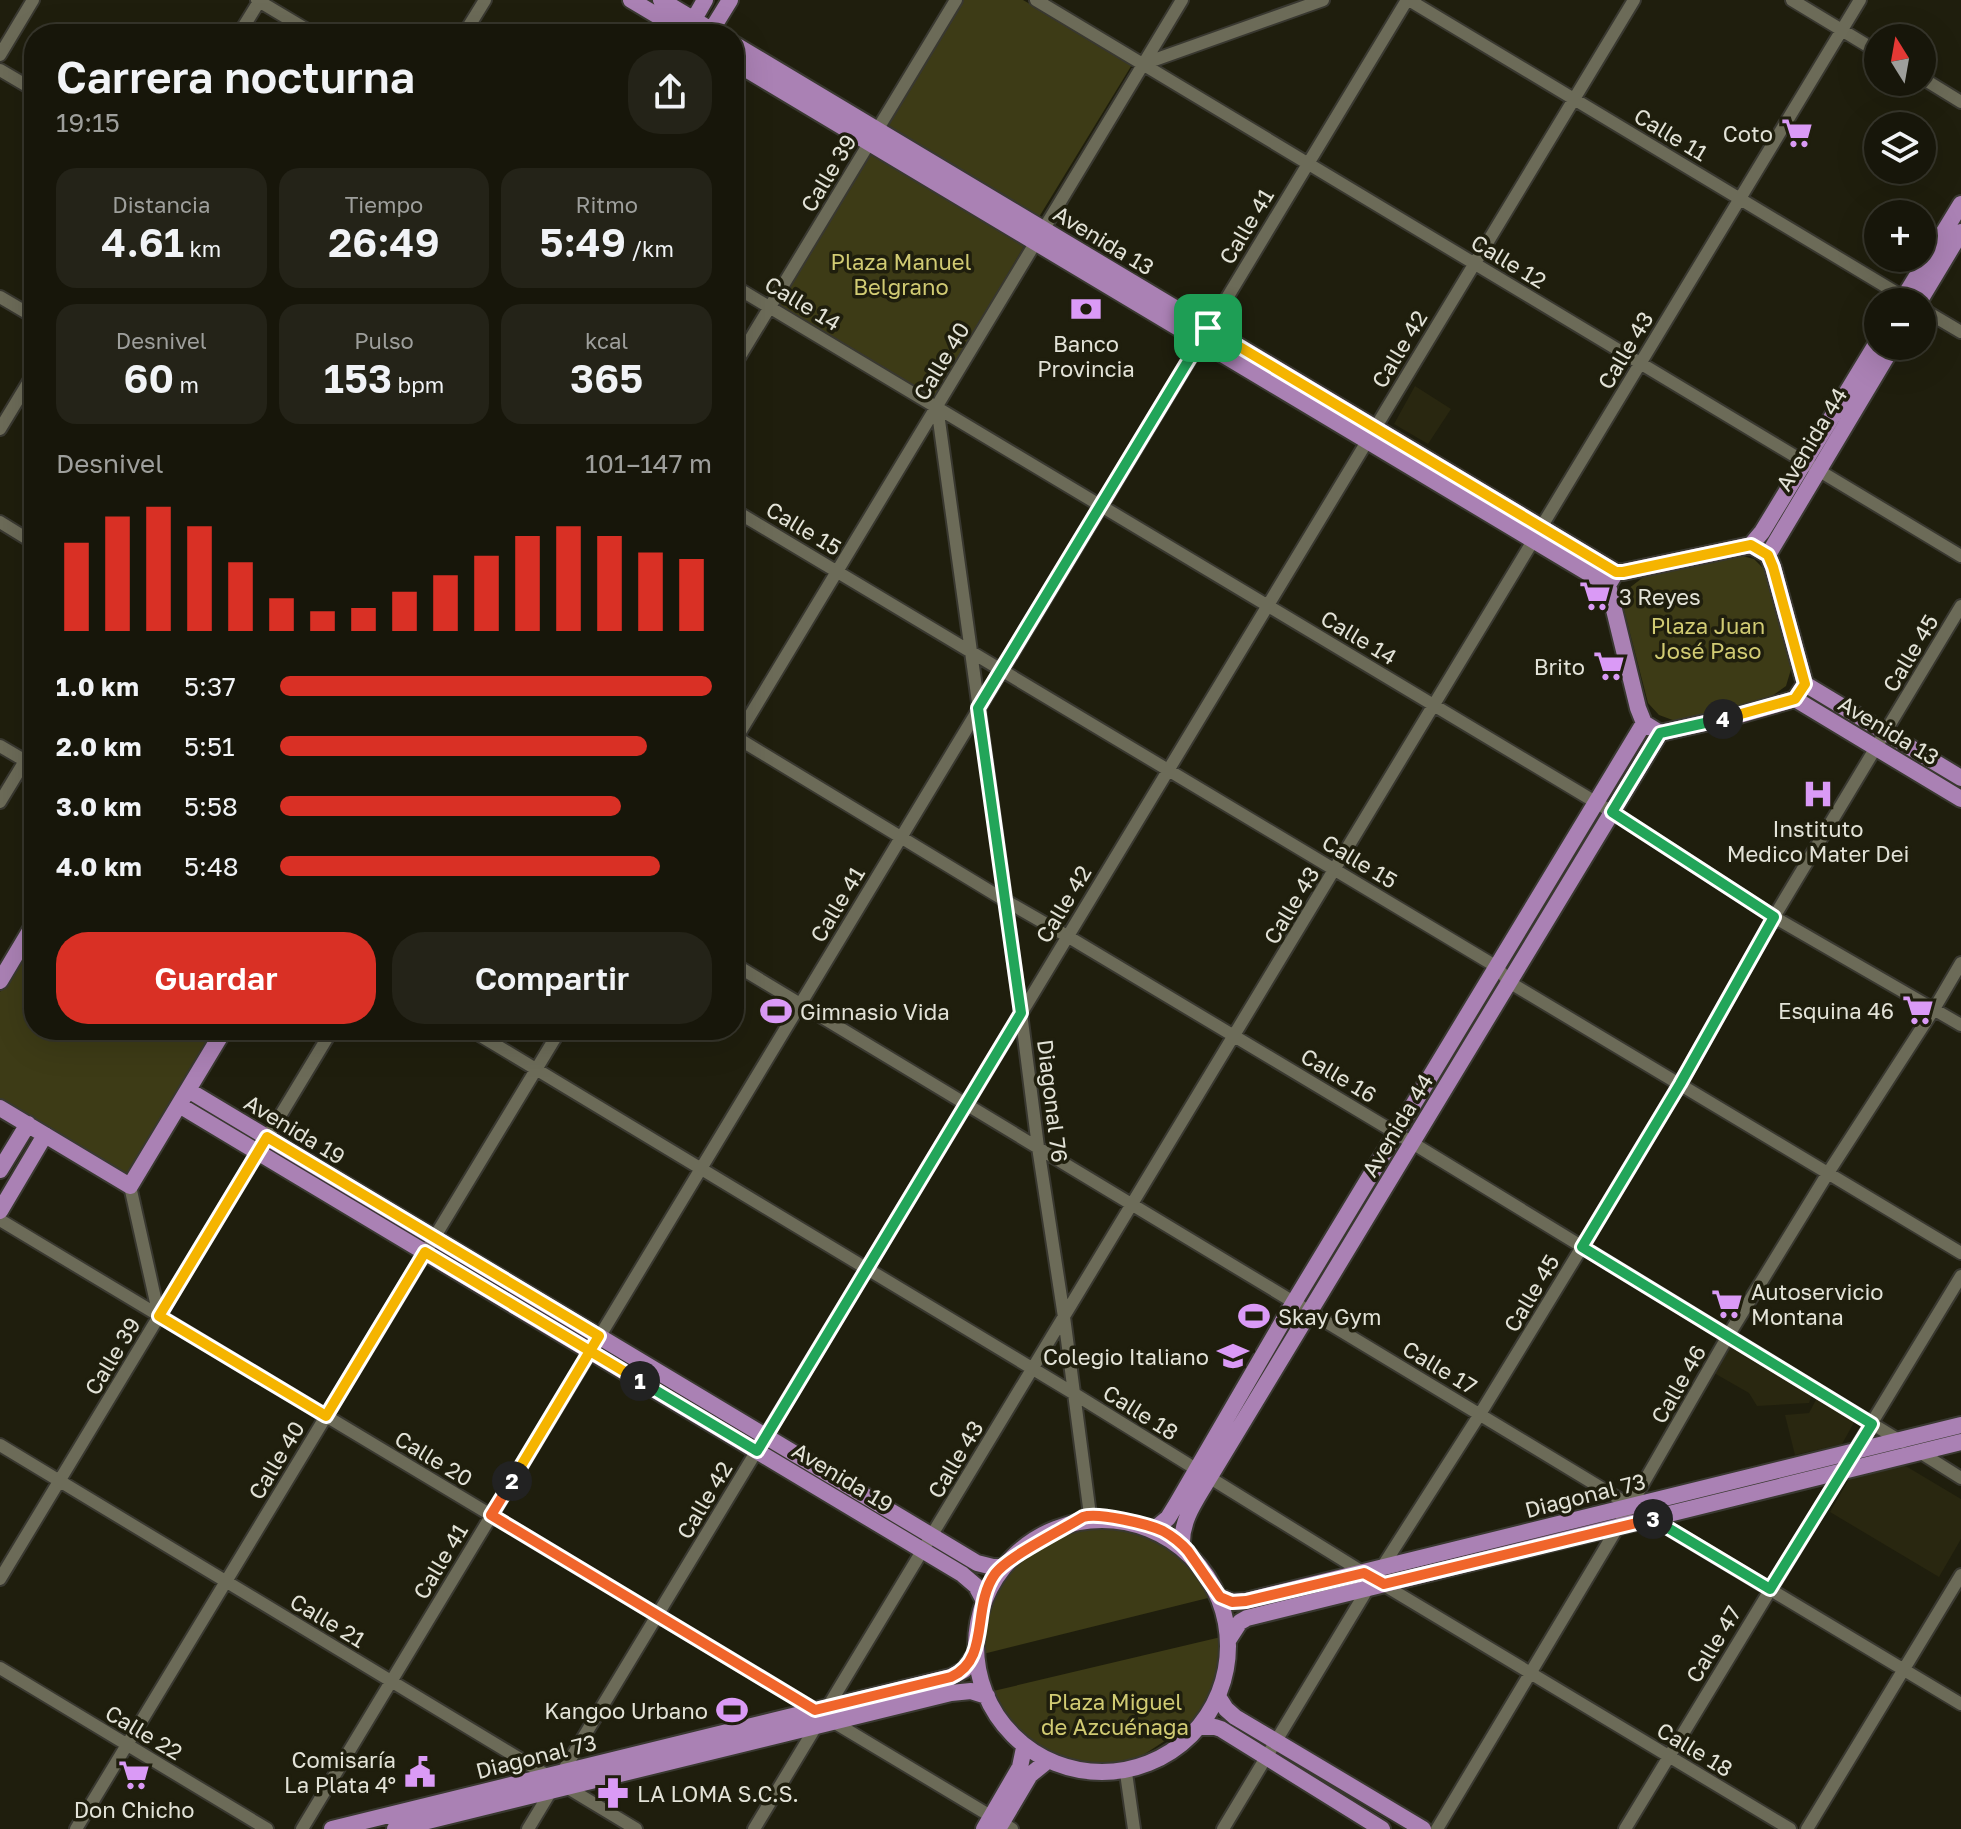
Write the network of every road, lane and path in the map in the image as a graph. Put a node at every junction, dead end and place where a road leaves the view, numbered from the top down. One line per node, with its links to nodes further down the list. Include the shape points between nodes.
1 (33, 0): 26 (street)
2 (259, 0): 16 (street); 17 (street)
3 (485, 0): 18 (street)
4 (631, 0): 19 (main road)
5 (661, 0): 20 (main road)
6 (705, 0): 21 (main road)
7 (730, 0): 22 (main road)
8 (956, 0): 34 (street, Calle 39)
9 (1036, 0): 27 (street, Calle 12)
10 (1182, 0): 27 (street, Calle 40)
11 (1323, 0): 27 (street)
12 (1408, 0): 32 (street, Calle 11); 35 (street, Calle 41)
13 (1634, 0): 32 (street, Calle 42)
14 (1792, 0): 23 (street)
15 (1860, 0): 23 (street, Calle 43)
16 (245, 24)
17 (298, 24)
18 (470, 24)
19 (677, 24)
20 (683, 24)
21 (691, 24)
22 (718, 24)
23 (1842, 30): 24 (street); 36 (street, Calle 43)
24 (1864, 43)
25 (744, 51): 34 (main road, Avenida 13)
26 (0, 55)
27 (1143, 64): 35 (street, Calle 12); 39 (street, Calle 40)
28 (744, 67): 34 (main road, Avenida 13)
29 (0, 70): 30 (street)
30 (24, 84)
31 (1936, 87): 33 (street)
32 (1574, 99): 36 (street, Calle 11); 40 (street, Calle 42)
33 (1961, 102)
34 (873, 136): 39 (main road, Avenida 13); 46 (street, Calle 39)
35 (1308, 163): 40 (street, Calle 12); 50 (street, Calle 41)
36 (1740, 199): 41 (street, Calle 11); 54 (street, Calle 43)
37 (1961, 204): 42 (main road)
38 (1961, 232): 43 (main road)
39 (1040, 236): 50 (main road, Avenida 13); 56 (street, Calle 40)
40 (1474, 263): 54 (street, Calle 12); 58 (street, Calle 42)
41 (1887, 288)
42 (1916, 288)
43 (1919, 288)
44 (744, 292): 46 (street, Calle 14)
45 (0, 297): 47 (street)
46 (770, 307): 51 (street, Calle 39); 56 (street, Calle 14)
47 (24, 311)
48 (1936, 317): 49 (street)
49 (1961, 332)
50 (1204, 334): 58 (main road, Avenida 13); 60 (street, Calle 41)
51 (744, 350)
52 (1868, 360): 59 (main road, Avenida 44)
53 (1883, 360): 59 (main road, Avenida 44)
54 (1640, 363): 59 (street, Calle 12); 63 (street, Calle 43)
55 (24, 389): 57 (street)
56 (937, 406): 60 (street, Calle 14); 68 (street, Calle 40); 72 (street, Diagonal 76)
57 (0, 429)
58 (1370, 434): 63 (main road, Avenida 13); 70 (street, Calle 42)
59 (1811, 466): 65 (main road, Avenida 44); 66 (main road, Avenida 44); 67 (street, Calle 12)
60 (1101, 505): 70 (street, Calle 14); 73 (street, Calle 41)
61 (744, 516): 68 (street, Calle 15)
62 (0, 522): 64 (street)
63 (1538, 534): 69 (main road, Avenida 13); 76 (street, Calle 43)
64 (24, 537)
65 (1751, 545): 66 (main road); 69 (main road, via 1623,572)
66 (1768, 555): 74 (main road)
67 (1961, 556)
68 (837, 571): 72 (street, Calle 15); 79 (street, Calle 40)
69 (1612, 579): 78 (main road)
70 (1267, 605): 76 (street, Calle 14); 86 (street, Calle 42)
71 (1961, 606): 80 (street, Calle 45)
72 (972, 653): 73 (street, Calle 15); 77 (street, Diagonal 76)
73 (1001, 670): 77 (street, Calle 41); 86 (street, Calle 15)
74 (1805, 684): 75 (main road); 80 (main road, Avenida 13)
75 (1795, 699): 81 (main road); 84 (main road, Avenida 13)
76 (1435, 706): 91 (street, Calle 14); 94 (street, Calle 43)
77 (978, 708): 93 (street, Calle 41); 95 (street, Diagonal 76)
78 (1644, 723): 81 (main road); 91 (main road, Avenida 44)
79 (744, 724)
80 (1886, 732): 84 (street, Calle 45); 88 (main road, Avenida 13)
81 (1660, 733): 92 (main road, Avenida 44)
82 (744, 744): 93 (street, Calle 16)
83 (0, 746): 85 (street)
84 (1876, 748): 89 (main road, Avenida 13); 96 (street, Calle 45)
85 (24, 760)
86 (1168, 770): 94 (street, Calle 15); 97 (street, Calle 42)
87 (24, 772): 90 (street)
88 (1961, 778)
89 (1961, 799)
90 (0, 802)
91 (1596, 802): 92 (street, Calle 14); 100 (main road, Avenida 44)
92 (1612, 812): 96 (street, Calle 14); 103 (main road, Avenida 44)
93 (901, 836): 95 (street, Calle 16); 104 (street, Calle 41)
94 (1335, 870): 100 (street, Calle 15); 108 (street, Calle 43)
95 (1006, 901): 97 (street, Calle 16); 106 (street, Diagonal 76)
96 (1774, 917): 105 (street, Calle 14); 114 (street, Calle 45)
97 (1067, 936): 106 (street, Calle 42); 108 (street, Calle 16)
98 (24, 939): 102 (main road)
99 (1961, 963): 105 (street, Calle 46)
100 (1497, 967): 103 (street, Calle 15); 119 (main road, Avenida 44)
101 (744, 970): 104 (street, Calle 17)
102 (1, 975)
103 (1509, 982): 114 (street, Calle 15); 122 (main road, Avenida 44)
104 (800, 1004): 116 (street, Calle 17); 125 (street, Calle 41)
105 (1934, 1009): 107 (street, Calle 14); 127 (street, Calle 46)
106 (1021, 1013): 116 (street, Calle 42); 123 (street, Diagonal 76)
107 (1961, 1025)
108 (1234, 1036): 119 (street, Calle 16); 129 (street, Calle 43)
109 (218, 1040): 115 (main road)
110 (326, 1040): 121 (street, Calle 39)
111 (488, 1040): 113 (street, Calle 18)
112 (554, 1040): 113 (street, Calle 40)
113 (536, 1069): 125 (street, Calle 18); 132 (street, Calle 40)
114 (1680, 1084): 127 (street, Calle 15); 133 (street, Calle 45)
115 (184, 1098): 121 (main road, Avenida 19); 124 (main road, Avenida 19); 128 (main road)
116 (966, 1104): 123 (street, Calle 17); 136 (street, Calle 42)
117 (0, 1108): 118 (main road)
118 (28, 1124): 120 (main road); 126 (main road)
119 (1396, 1133): 122 (street, Calle 16); 138 (main road, Avenida 44)
120 (45, 1135): 128 (main road); 130 (main road)
121 (267, 1137): 124 (street, Calle 39); 132 (main road, Avenida 19)
122 (1412, 1143): 133 (street, Calle 16); 139 (main road, Avenida 44)
123 (1038, 1147): 129 (street, Calle 17); 141 (street, Diagonal 76)
124 (258, 1152): 134 (main road, Avenida 19); 140 (street, Calle 39)
125 (700, 1168): 136 (street, Calle 18); 142 (street, Calle 41)
126 (0, 1170)
127 (1828, 1173): 135 (street, Calle 15); 143 (street, Calle 46)
128 (130, 1186): 140 (street)
129 (1132, 1204): 138 (street, Calle 17); 141 (street, Calle 43)
130 (0, 1211)
131 (0, 1220): 140 (street, Calle 20)
132 (434, 1237): 134 (street, Calle 40); 142 (main road, Avenida 19)
133 (1582, 1247): 143 (street, Calle 16); 147 (street, Calle 45)
134 (425, 1252): 144 (main road, Avenida 19); 148 (street, Calle 40)
135 (1961, 1253)
136 (867, 1269): 145 (street, Calle 18); 153 (street, Calle 42)
137 (1961, 1276): 149 (street, Calle 47)
138 (1294, 1302): 139 (street, Calle 17); 158 (main road, Avenida 44)
139 (1310, 1312): 147 (street, Calle 17); 158 (main road, Avenida 44)
140 (159, 1316): 148 (street, Calle 20); 160 (street, Calle 39)
141 (1064, 1317): 145 (street, Calle 43); 146 (street, Diagonal 76)
142 (599, 1336): 144 (street, Calle 41); 153 (main road, Avenida 19)
143 (1728, 1336): 149 (street, Calle 16); 161 (street, Calle 46)
144 (590, 1351): 153 (main road, Avenida 19); 162 (street, Calle 41)
145 (1033, 1369): 146 (street, Calle 18); 167 (street, Calle 43)
146 (1073, 1393): 158 (street, Calle 18); 163 (street, Diagonal 76)
147 (1480, 1414): 161 (street, Calle 17); 173 (street, Calle 45)
148 (326, 1416): 162 (street, Calle 20); 174 (street, Calle 40)
149 (1872, 1424): 151 (street, Calle 16); 155 (street, Calle 47)
150 (1961, 1425): 151 (main road, Diagonal 73)
151 (1899, 1441): 155 (main road, Diagonal 73); 156 (street, Calle 16)
152 (1961, 1442): 156 (main road, Diagonal 73)
153 (761, 1444): 167 (main road, Avenida 19); 169 (main road, Avenida 19); 178 (street, Calle 42)
154 (0, 1445): 160 (street, Calle 21)
155 (1856, 1451): 157 (street, Calle 47); 161 (main road, Diagonal 73)
156 (1920, 1452): 157 (main road, Diagonal 73); 159 (street, Calle 16)
157 (1844, 1471): 164 (main road, Diagonal 73); 175 (street, Calle 47)
158 (1202, 1474): 166 (main road, Avenida 44); 168 (main road, Avenida 44); 173 (street, Calle 18)
159 (1961, 1478)
160 (59, 1481): 172 (street, Calle 39); 174 (street, Calle 21)
161 (1631, 1506): 164 (street, Calle 17); 165 (street, Calle 46); 173 (main road, Diagonal 73)
162 (491, 1515): 178 (street, Calle 20); 184 (street, Calle 41)
163 (1090, 1515): 166 (main road); 170 (main road)
164 (1652, 1519): 165 (main road, Diagonal 73); 175 (street, Calle 17)
165 (1618, 1527): 173 (main road, Diagonal 73); 183 (street, Calle 46)
166 (1156, 1528): 168 (main road)
167 (932, 1535): 169 (street, Calle 43); 170 (main road, Avenida 19, via 977,1563)
168 (1182, 1545): 176 (main road)
169 (923, 1551): 177 (main road, Avenida 19, via 970,1580); 188 (street, Calle 43)
170 (1000, 1567): 177 (main road)
171 (1961, 1575): 182 (street)
172 (0, 1579)
173 (1374, 1579): 176 (main road, Diagonal 73, via 1246,1601); 179 (main road, Diagonal 73, via 1247,1618); 183 (street, Calle 18); 190 (street, Calle 45)
174 (226, 1581): 184 (street, Calle 21); 191 (street, Calle 40)
175 (1770, 1589): 182 (street, Calle 17); 193 (street, Calle 47)
176 (1220, 1597): 179 (main road)
177 (983, 1599): 180 (main road)
178 (658, 1615): 188 (street, Calle 20); 197 (street, Calle 42)
179 (1229, 1639): 186 (main road)
180 (974, 1656): 185 (main road); 188 (main road, Diagonal 73, via 951,1677)
181 (0, 1668): 191 (street, Calle 22)
182 (1904, 1669): 187 (street, Calle 17); 214 (street)
183 (1531, 1674): 193 (street, Calle 18); 211 (street, Calle 46)
184 (391, 1681): 197 (street, Calle 21); 201 (street, Calle 41)
185 (987, 1696): 188 (main road, Diagonal 73, via 951,1693); 192 (main road)
186 (1219, 1698): 189 (main road); 190 (main road, via 1235,1717)
187 (1961, 1704)
188 (824, 1716): 197 (main road, Diagonal 73); 198 (street, Calle 20); 206 (street, Calle 43)
189 (1201, 1727): 194 (main road, via 1221,1729); 196 (main road)
190 (1276, 1741): 194 (street, Calle 45); 210 (main road)
191 (127, 1745): 199 (street, Calle 40); 200 (street, Calle 22)
192 (1024, 1748): 195 (main road); 198 (main road)
193 (1669, 1756): 212 (street, Calle 47); 213 (street, Calle 18)
194 (1266, 1757): 208 (street, Calle 45); 209 (main road)
195 (1046, 1762): 196 (main road); 198 (main road, via 1030,1775)
196 (1126, 1773): 207 (street)
197 (557, 1781): 202 (main road, Diagonal 73); 203 (main road, Diagonal 73); 204 (street, Calle 42); 205 (street, Calle 21)
198 (998, 1825)
199 (76, 1829)
200 (267, 1829)
201 (302, 1829)
202 (332, 1829)
203 (395, 1829)
204 (528, 1829)
205 (636, 1829)
206 (754, 1829)
207 (1134, 1829)
208 (1223, 1829)
209 (1382, 1829)
210 (1423, 1829)
211 (1437, 1829)
212 (1625, 1829)
213 (1790, 1829)
214 (1807, 1829)

